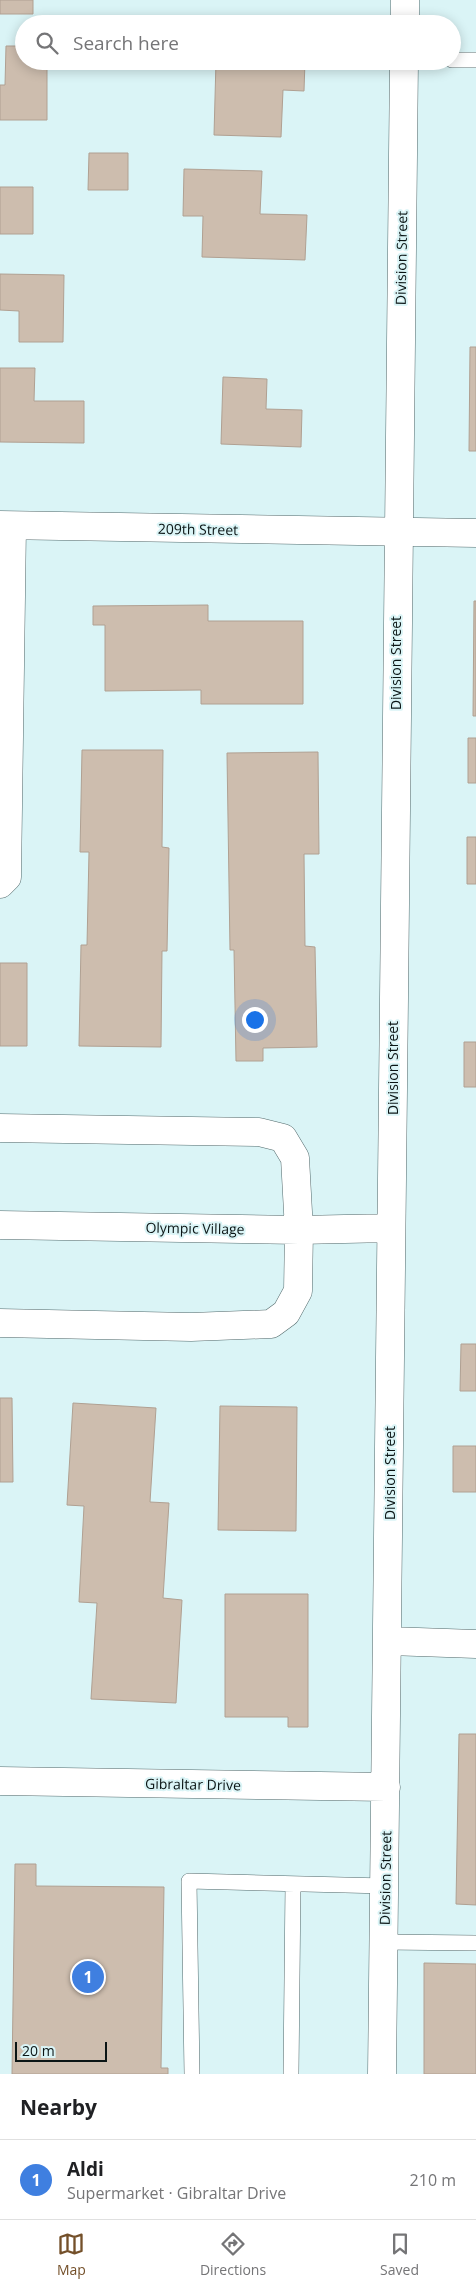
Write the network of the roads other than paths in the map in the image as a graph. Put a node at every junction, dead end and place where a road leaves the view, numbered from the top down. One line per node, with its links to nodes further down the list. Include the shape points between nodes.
1 (405, 0): 2 (street)
2 (405, 15)
3 (461, 60): 4 (lane)
4 (476, 60)
5 (404, 70): 7 (street, Division Street)
6 (6, 526): 7 (street, 209th Street); 9 (street)
7 (396, 532): 8 (street, 209th Street); 13 (street, Division Street)
8 (476, 533)
9 (5, 634): 10 (street, via 7,876)
10 (0, 884)
11 (0, 1128): 14 (street, via 259,1132 283,1138 295,1158)
12 (0, 1225): 14 (street, Olympic Village)
13 (390, 1228): 14 (street, Olympic Village); 16 (street, Division Street)
14 (299, 1230): 15 (street, via 298,1291 286,1313 272,1324 191,1327)
15 (0, 1322)
16 (389, 1641): 17 (street); 19 (street, Division Street)
17 (476, 1644)
18 (0, 1781): 19 (street, Gibraltar Drive)
19 (386, 1787): 21 (street, Division Street)
20 (293, 1884): 21 (lane); 24 (lane, via 189,1881); 25 (lane)
21 (385, 1886): 22 (street, Division Street)
22 (384, 1942): 23 (lane); 26 (street, Division Street)
23 (476, 1943)
24 (192, 2074)
25 (291, 2074)
26 (382, 2074)

